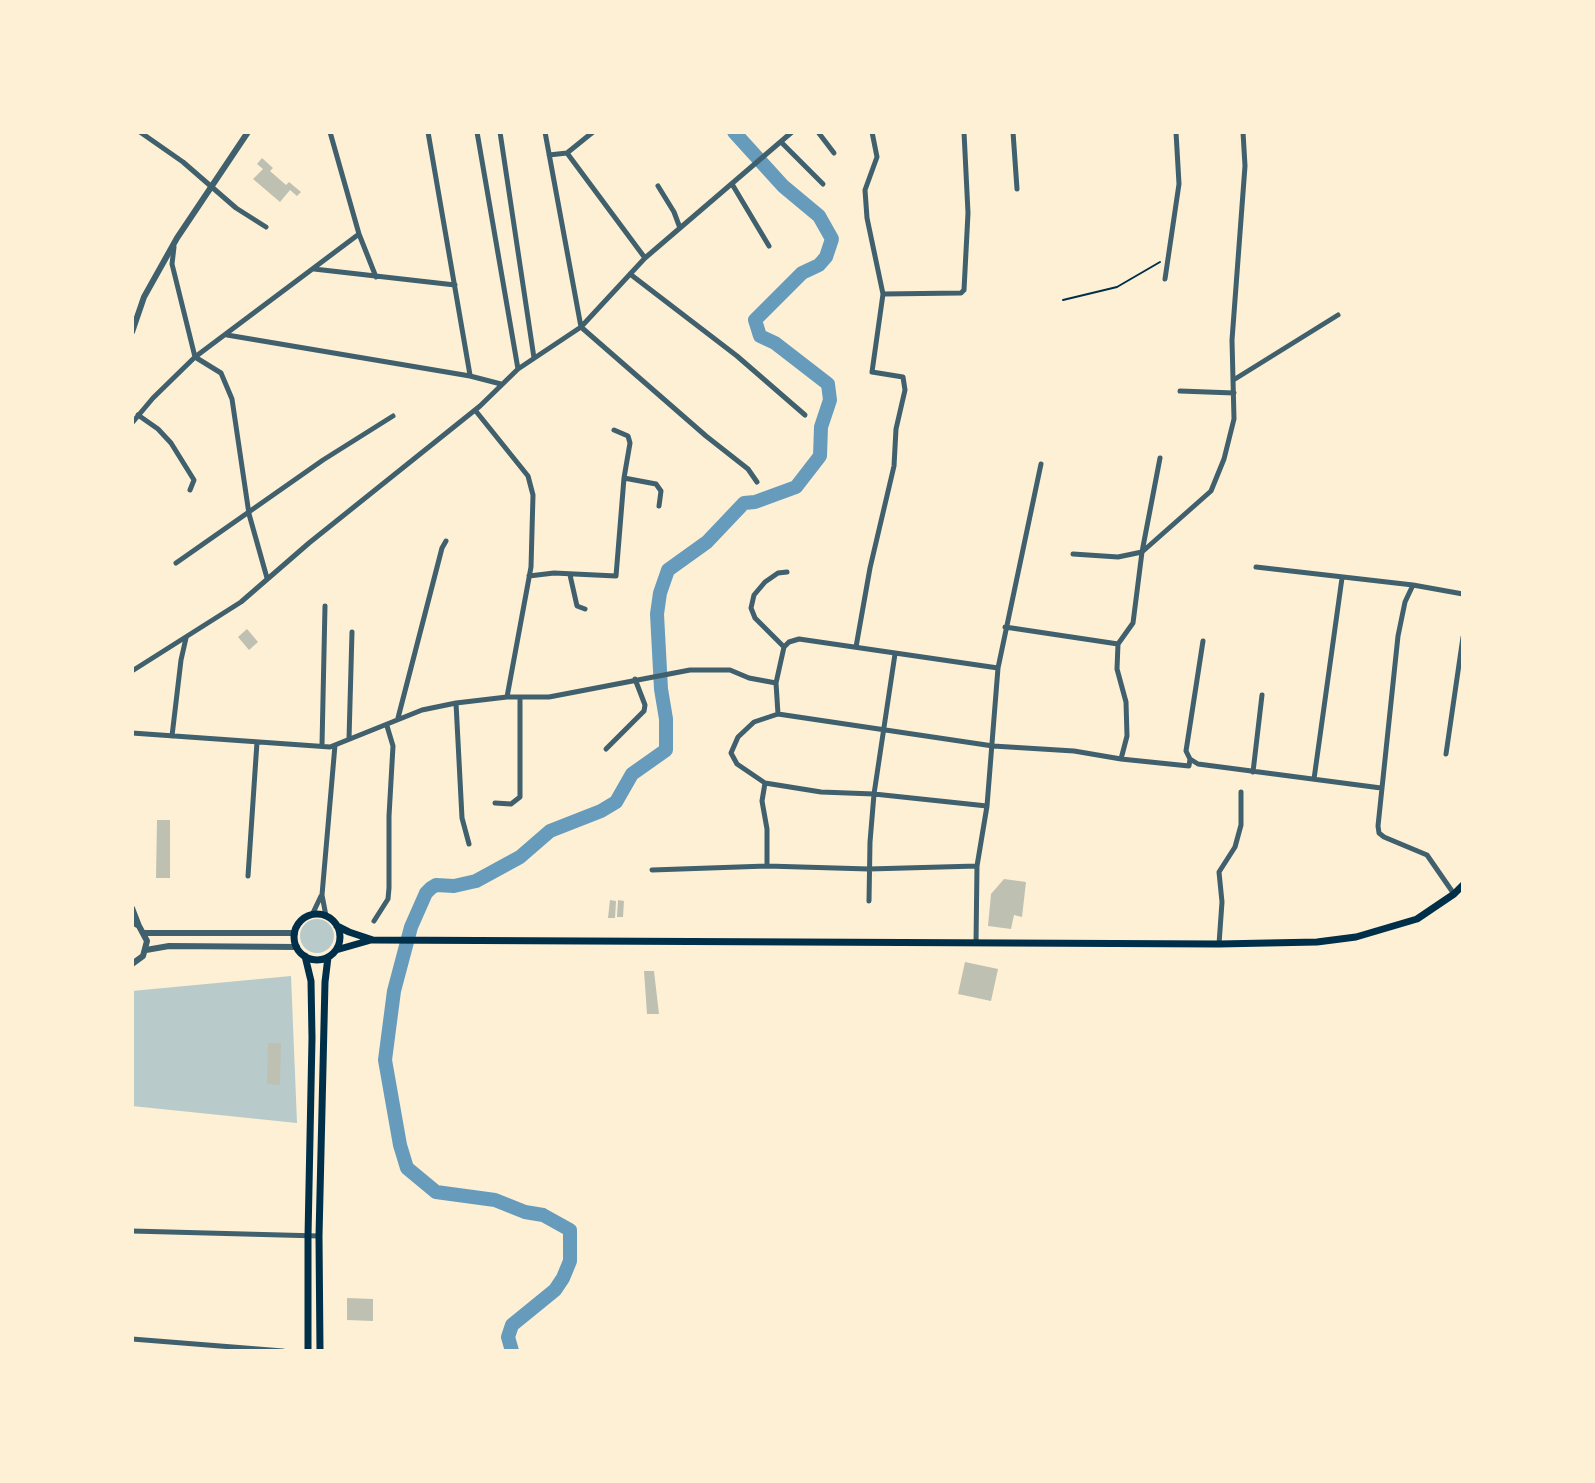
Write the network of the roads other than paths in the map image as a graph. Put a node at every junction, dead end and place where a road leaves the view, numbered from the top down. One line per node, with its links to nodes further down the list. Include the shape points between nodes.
1 (140, 132): 16 (street)
2 (248, 132): 24 (street)
3 (330, 132): 28 (street)
4 (428, 132): 36 (street)
5 (477, 132): 44 (street)
6 (500, 132): 43 (street)
7 (545, 132): 20 (street)
8 (593, 132): 18 (street)
9 (792, 132): 17 (street)
10 (818, 132): 19 (street)
11 (872, 132): 37 (street, via 877,157 865,190)
12 (964, 132): 37 (street, via 964,290)
13 (1013, 132): 25 (street)
14 (1176, 132): 35 (street, via 1179,184)
15 (1243, 132): 46 (street, via 1232,340)
16 (150, 134): 24 (street)
17 (781, 142): 21 (street); 22 (street)
18 (567, 153): 20 (street); 31 (street)
19 (834, 153)
20 (549, 155): 39 (street)
21 (732, 184): 27 (street); 30 (street)
22 (823, 184)
23 (658, 186): 27 (street)
24 (209, 187): 26 (street); 29 (street)
25 (1017, 189)
26 (266, 227)
27 (680, 228): 31 (street)
28 (359, 234): 32 (street); 34 (street)
29 (177, 238): 40 (street, via 144,297); 42 (street, via 172,264)
30 (769, 246)
31 (645, 258): 33 (street)
32 (313, 269): 34 (street); 41 (street)
33 (630, 274): 39 (street); 52 (street)
34 (376, 277): 36 (street)
35 (1165, 279)
36 (455, 285): 45 (street)
37 (883, 294): 84 (street, via 872,372 903,377 905,390)
38 (1338, 315): 46 (street)
39 (581, 327): 43 (street); 59 (street)
40 (132, 332)
41 (226, 335): 42 (street); 45 (street)
42 (195, 357): 51 (street); 62 (street, via 221,373 232,399)
43 (534, 358): 44 (street)
44 (518, 369): 47 (street)
45 (470, 376): 47 (street)
46 (1235, 379): 49 (street)
47 (501, 385): 50 (street)
48 (1180, 391): 49 (street)
49 (1234, 393): 64 (street, via 1234,419 1211,491)
50 (475, 410): 70 (street, via 528,476 533,495); 71 (street)
51 (138, 415): 54 (street); 60 (street, via 171,443 194,480)
52 (805, 415)
53 (393, 416): 62 (street)
54 (132, 423)
55 (614, 430): 58 (street, via 628,436 630,443)
56 (1160, 458): 64 (street)
57 (1041, 464): 77 (street)
58 (624, 478): 61 (street, via 656,484 661,491); 69 (street, via 618,574)
59 (757, 482)
60 (190, 490)
61 (659, 506)
62 (249, 514): 66 (street); 71 (street)
63 (446, 541): 95 (street)
64 (1142, 552): 65 (street, via 1118,557); 82 (street, via 1133,623)
65 (1073, 554)
66 (176, 563)
67 (1256, 567): 72 (street)
68 (787, 572): 83 (street, via 765,582 751,608)
69 (570, 575): 70 (street); 76 (street, via 577,606)
70 (529, 576): 91 (street)
71 (267, 578): 79 (street, via 241,602)
72 (1342, 578): 73 (street); 110 (street)
73 (1413, 585): 74 (street); 112 (street, via 1398,636)
74 (1463, 594)
75 (325, 606): 102 (street)
76 (585, 609)
77 (1005, 627): 82 (street); 86 (street)
78 (352, 632): 100 (street)
79 (186, 637): 87 (street); 99 (street)
80 (1463, 637): 106 (street)
81 (1203, 641): 108 (street, via 1187,746)
82 (1118, 644): 107 (street, via 1127,736)
83 (784, 647): 84 (street, via 799,639); 89 (street)
84 (856, 647): 85 (street)
85 (895, 654): 86 (street); 97 (street)
86 (998, 668): 104 (street)
87 (132, 671)
88 (635, 679): 89 (street, via 730,670); 92 (street); 105 (street, via 644,711)
89 (776, 683): 94 (street)
90 (1262, 695): 109 (street)
91 (507, 697): 92 (street); 93 (street)
92 (520, 698): 115 (street, via 520,797 515,803)
93 (456, 703): 95 (street); 117 (street, via 462,818)
94 (778, 714): 97 (street); 111 (street, via 754,722 731,753 737,764)
95 (397, 719): 96 (street)
96 (387, 726): 100 (street); 130 (street, via 393,746 389,888)
97 (882, 728): 104 (street); 114 (street)
98 (132, 733): 99 (street)
99 (172, 736): 101 (street)
100 (349, 739): 103 (street)
101 (257, 742): 102 (street); 122 (street)
102 (322, 745): 103 (street)
103 (335, 745): 125 (street)
104 (993, 746): 107 (street); 116 (street)
105 (606, 749)
106 (1446, 754)
107 (1121, 759): 108 (street, via 1189,766)
108 (1190, 759): 109 (street)
109 (1253, 772): 110 (street)
110 (1314, 779): 112 (street)
111 (765, 783): 114 (street); 118 (street)
112 (1381, 788): 124 (street, via 1379,833 1427,855)
113 (1241, 792): 136 (street, via 1235,847 1219,872)
114 (874, 794): 116 (street); 120 (street)
115 (495, 803)
116 (987, 806): 119 (street)
117 (469, 844)
118 (767, 866): 120 (street); 121 (street)
119 (977, 866): 120 (street); 135 (street)
120 (869, 869): 126 (street)
121 (652, 870)
122 (248, 876)
123 (1463, 885): 124 (main road)
124 (1454, 894): 136 (main road, via 1417,919 1356,937)
125 (322, 895): 128 (street); 129 (street)
126 (869, 901)
127 (132, 908): 132 (street)
128 (312, 915): 129 (main road); 133 (main road, via 300,921)
129 (326, 916): 131 (main road)
130 (374, 921)
131 (337, 926): 134 (main road); 139 (main road)
132 (139, 927): 133 (street); 138 (street)
133 (295, 933): 137 (main road)
134 (373, 940): 135 (main road); 139 (main road)
135 (976, 943): 136 (main road)
136 (1219, 944)
137 (297, 947): 138 (street); 140 (main road)
138 (146, 950): 142 (street)
139 (336, 950): 141 (main road)
140 (305, 956): 141 (main road); 144 (main road, via 312,1038)
141 (328, 957): 145 (main road)
142 (132, 964)
143 (132, 1231): 144 (street)
144 (308, 1236): 145 (street); 148 (main road)
145 (319, 1236): 149 (main road)
146 (132, 1339): 147 (street)
147 (283, 1351)
148 (308, 1351)
149 (320, 1351)

